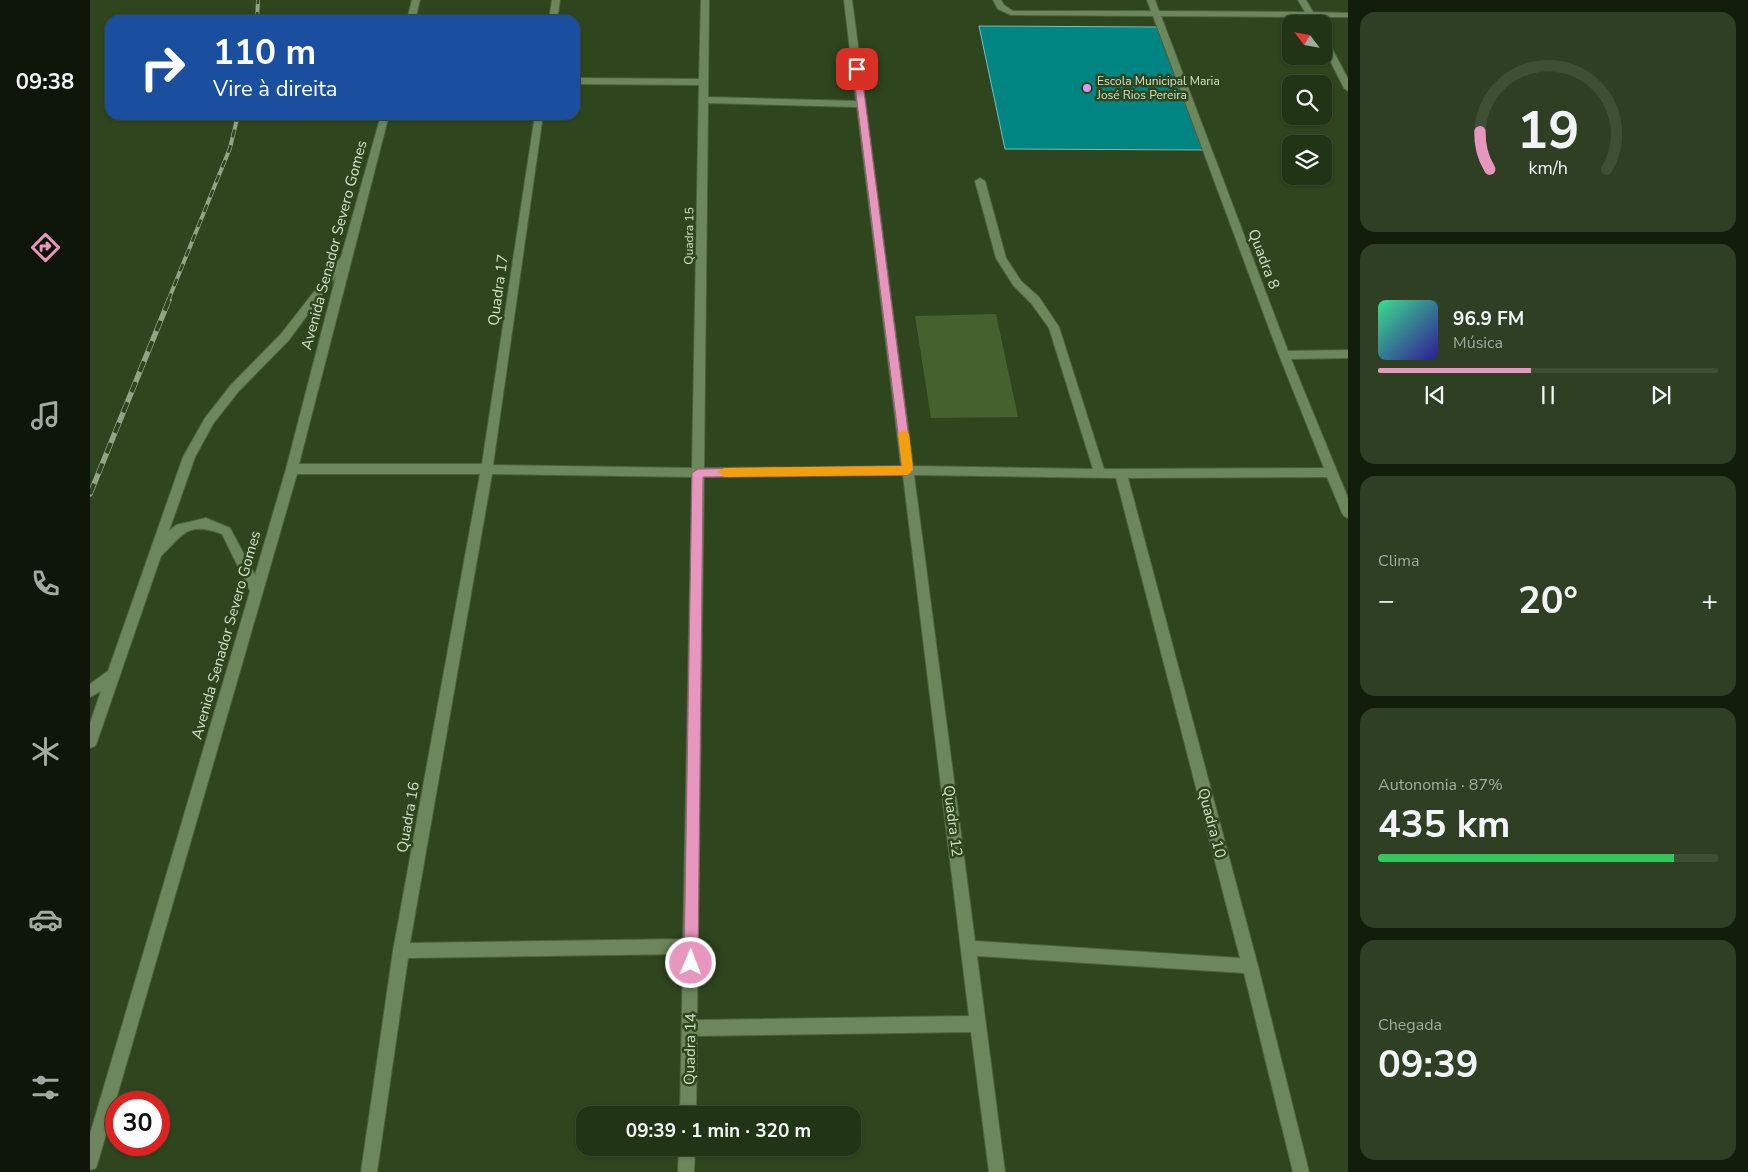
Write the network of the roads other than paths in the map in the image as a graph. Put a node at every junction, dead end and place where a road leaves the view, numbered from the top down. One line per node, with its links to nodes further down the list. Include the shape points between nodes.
1 (408, 0): 9 (street)
2 (416, 0): 9 (street)
3 (556, 0): 12 (street)
4 (705, 0): 19 (street, Quadra 15)
5 (848, 0): 22 (street, Quadra 12)
6 (998, 0): 10 (street, via 1001,8 1011,12)
7 (1152, 0): 10 (street, Quadra 8)
8 (1302, 0): 13 (street)
9 (414, 10): 11 (street)
10 (1157, 14): 16 (street); 28 (street, Quadra 8)
11 (412, 15)
12 (554, 15)
13 (1310, 15)
14 (1348, 15): 15 (street)
15 (1332, 17)
16 (1282, 19)
17 (1332, 57): 20 (street)
18 (580, 81): 19 (street)
19 (704, 82): 21 (street, Quadra 15)
20 (1348, 88)
21 (703, 100): 22 (street); 33 (street, Quadra 15)
22 (861, 104): 31 (street, Quadra 12)
23 (384, 120): 26 (street, Avenida Senador Severo Gomes)
24 (538, 120): 30 (street, Quadra 17)
25 (980, 180): 34 (street, via 1001,258 1017,284 1035,300 1054,327)
26 (347, 254): 29 (street, Avenida Senador Severo Gomes); 37 (street, via 285,337 234,389 209,422 188,457)
27 (1348, 354): 28 (street)
28 (1284, 355): 32 (street, Quadra 8)
29 (292, 469): 30 (street); 38 (street, Avenida Senador Severo Gomes)
30 (487, 469): 33 (street); 44 (street, Quadra 16)
31 (908, 470): 33 (street); 34 (street); 43 (street, Quadra 12)
32 (1331, 472): 35 (street); 36 (street, Quadra 8)
33 (698, 473): 42 (street, Quadra 14)
34 (1100, 474): 35 (street)
35 (1121, 474): 45 (street, Quadra 10)
36 (1348, 513)
37 (154, 554): 38 (street, via 180,528 206,524 226,531); 39 (street)
38 (256, 590): 50 (street, Avenida Senador Severo Gomes)
39 (114, 674): 40 (street); 41 (street)
40 (90, 691)
41 (90, 742)
42 (692, 946): 44 (street); 47 (street, Quadra 14)
43 (969, 948): 45 (street); 46 (street, Quadra 12)
44 (401, 951): 51 (street, Quadra 16)
45 (1250, 966): 54 (street, Quadra 10)
46 (979, 1024): 47 (street); 53 (street, Quadra 12)
47 (691, 1028): 48 (street, Quadra 14)
48 (688, 1106)
49 (687, 1156): 52 (street)
50 (90, 1162)
51 (369, 1172)
52 (686, 1172)
53 (997, 1172)
54 (1301, 1172)

